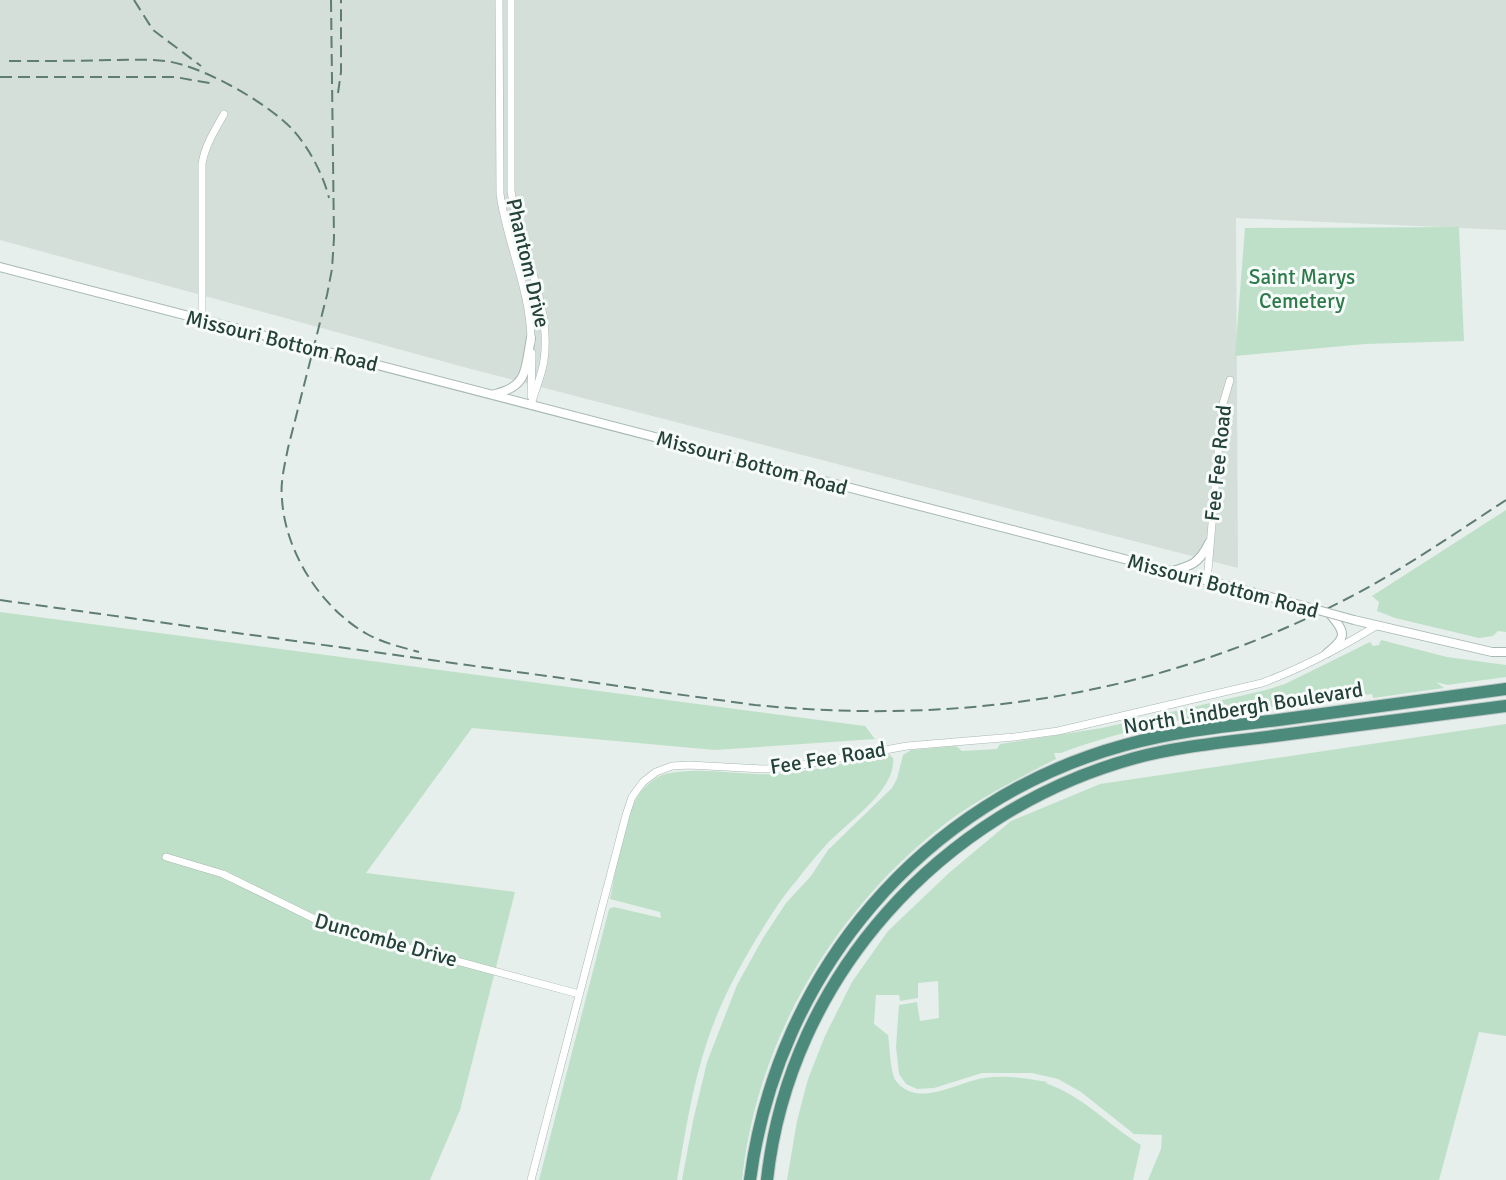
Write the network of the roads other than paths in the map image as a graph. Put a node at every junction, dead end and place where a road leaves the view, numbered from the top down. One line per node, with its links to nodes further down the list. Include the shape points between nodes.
1 (499, 0): 6 (street, Phantom Drive, via 500,194 503,218 527,300)
2 (511, 0): 9 (street, Phantom Drive, via 511,191 544,330 544,360)
3 (224, 114): 5 (street, via 208,142 202,164)
4 (0, 267): 5 (street, Missouri Bottom Road)
5 (202, 320): 8 (street, Missouri Bottom Road)
6 (531, 338): 8 (street, via 520,383); 9 (street, Phantom Drive)
7 (1230, 381): 10 (street, Fee Fee Road, via 1222,407)
8 (493, 395): 9 (street, Missouri Bottom Road)
9 (531, 405): 11 (street, Missouri Bottom Road)
10 (1209, 543): 11 (street, via 1197,562); 12 (street, Fee Fee Road)
11 (1169, 572): 12 (street, Missouri Bottom Road)
12 (1207, 582): 13 (street, Missouri Bottom Road, bridge)
13 (1330, 614): 14 (street, Missouri Bottom Road, bridge); 16 (street, via 1343,630 1343,636)
14 (1376, 626): 15 (street, Missouri Bottom Road); 16 (street, Fee Fee Road)
15 (1506, 652)
16 (1327, 653): 20 (street, Fee Fee Road, via 1242,689 1058,731 907,746 785,768 689,765 656,772 632,797)
17 (1506, 689): 22 (highway, North Lindbergh Boulevard, via 1152,738 1097,753 1046,773 973,814 928,848 887,887 820,976 793,1027 774,1076)
18 (1506, 706): 23 (highway, North Lindbergh Boulevard, via 1191,747 1136,758 1057,786 983,827 939,860 898,899 836,981 817,1013 789,1082)
19 (165, 857): 20 (street, Duncombe Drive, via 223,874 331,927)
20 (579, 994): 21 (street, Fee Fee Road)
21 (531, 1180)
22 (750, 1180)
23 (766, 1180)

